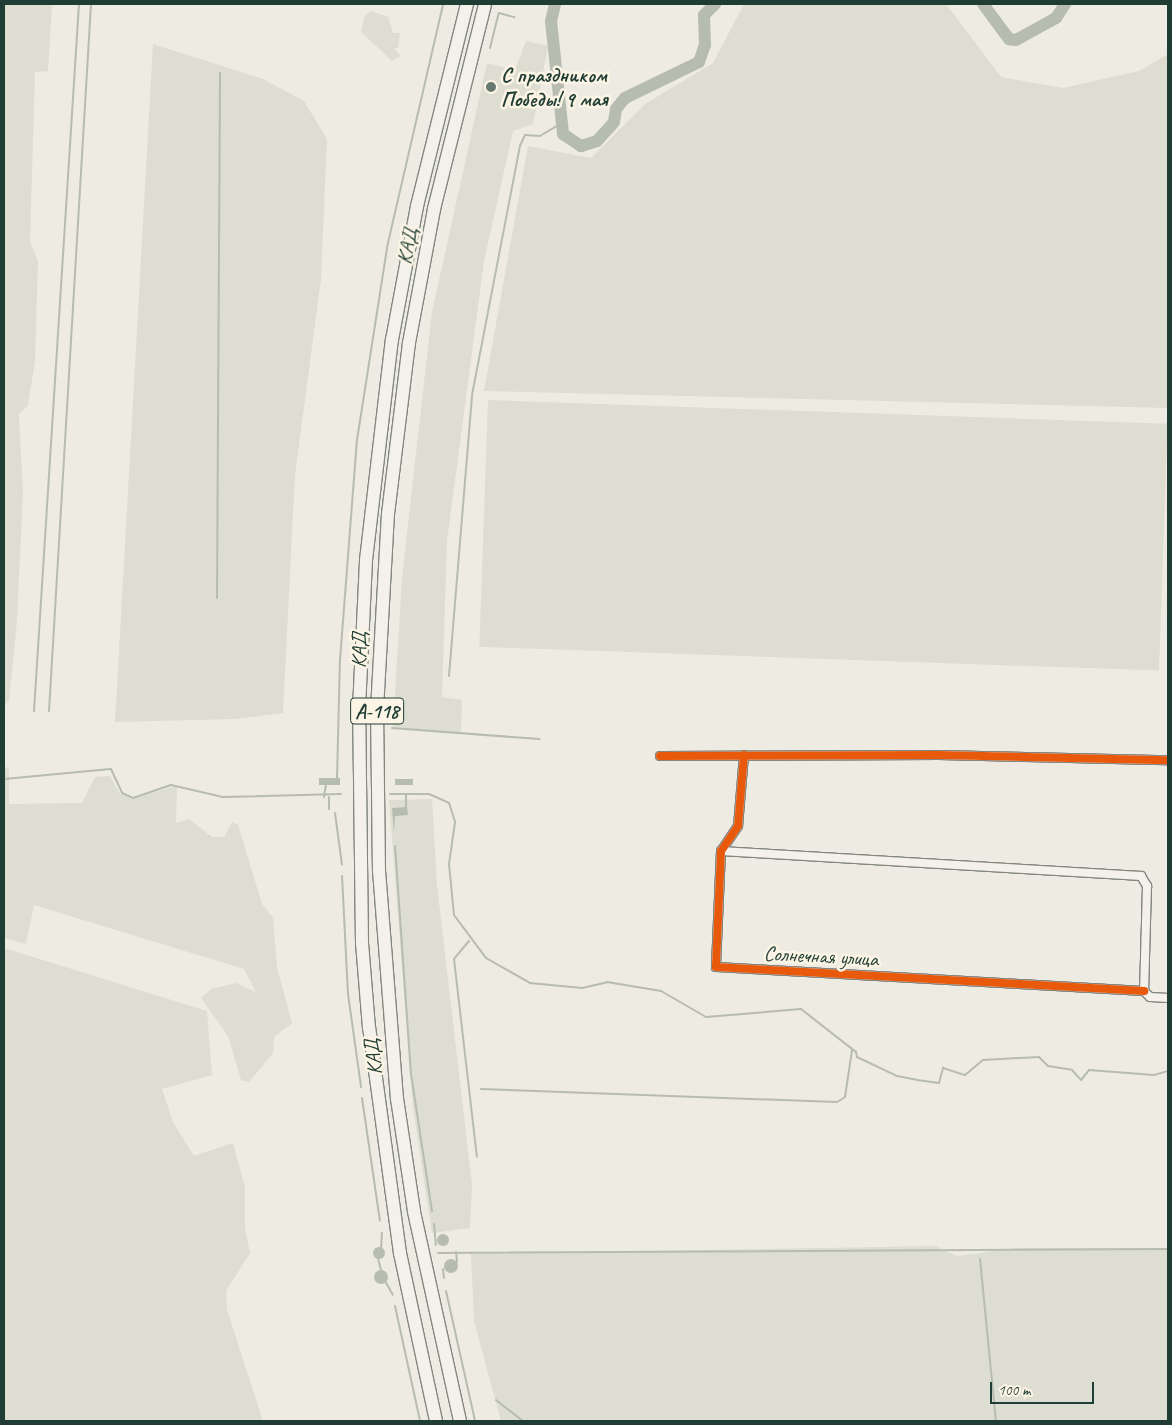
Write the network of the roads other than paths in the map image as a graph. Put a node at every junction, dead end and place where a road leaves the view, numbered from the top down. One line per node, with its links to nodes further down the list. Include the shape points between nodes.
1 (467, 4): 9 (highway, КАД / А-118, via 417,206 392,340 368,541 359,709 362,943 369,1028 400,1253)
2 (485, 4): 10 (highway, КАД / А-118, via 434,209 409,343 382,588 377,710 380,891 398,1099 416,1220)
3 (744, 755): 4 (street); 5 (street); 6 (street, via 738,826)
4 (660, 756)
5 (1168, 760)
6 (721, 851): 7 (street, via 1141,876 1147,886); 7 (street, Солнечная улица, via 716,967)
7 (1144, 991): 8 (street, via 1150,997)
8 (1168, 998)
9 (436, 1421)
10 (460, 1421)

